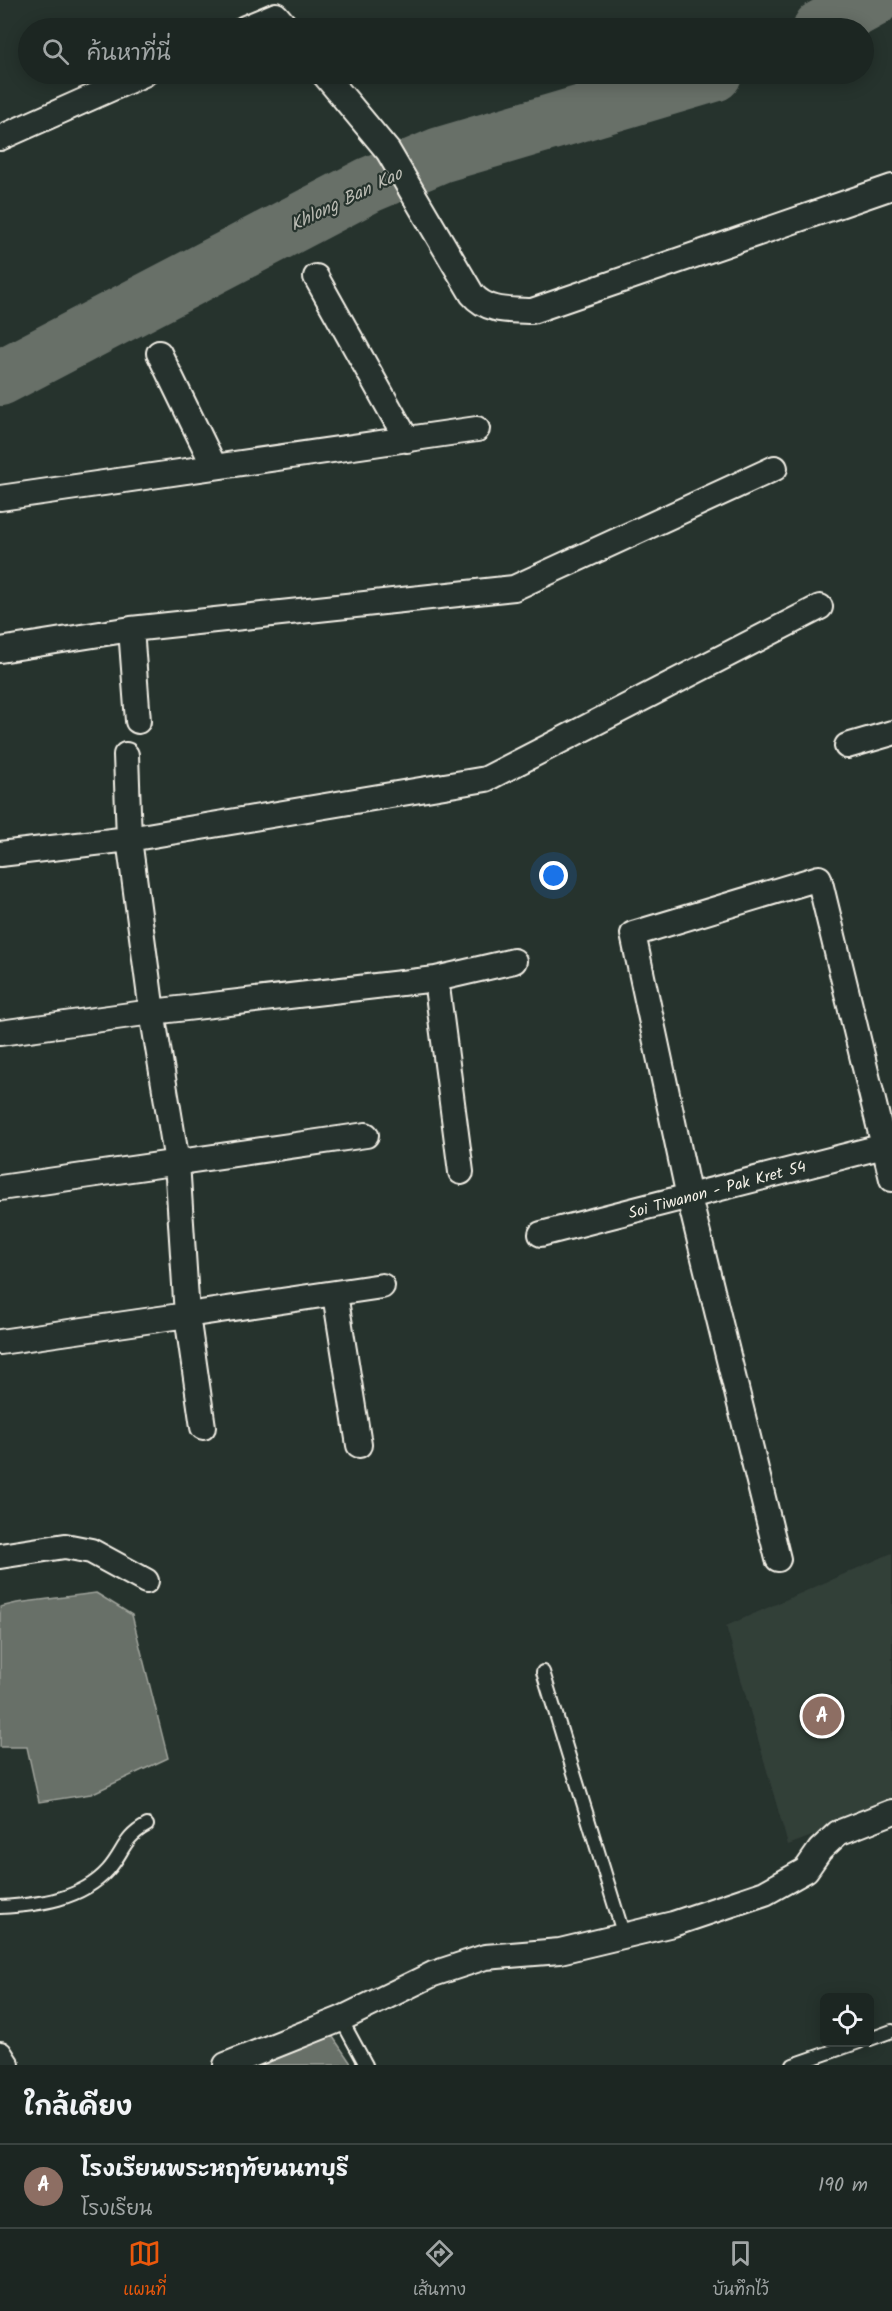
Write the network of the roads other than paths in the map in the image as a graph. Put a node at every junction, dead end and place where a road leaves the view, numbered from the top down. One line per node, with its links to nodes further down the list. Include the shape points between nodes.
1 (122, 84): 3 (street)
2 (332, 84): 4 (street, via 388,151 472,294 488,307 532,311)
3 (0, 138)
4 (892, 187)
5 (316, 277): 8 (street)
6 (159, 352): 9 (street)
7 (477, 429): 8 (street)
8 (406, 440): 9 (street)
9 (214, 466): 11 (street)
10 (775, 468): 13 (street, via 514,588)
11 (0, 498)
12 (820, 608): 19 (street, via 486,779)
13 (130, 629): 14 (street); 15 (street)
14 (0, 650)
15 (138, 721)
16 (892, 733): 17 (street)
17 (847, 746)
18 (126, 755): 19 (street)
19 (129, 839): 20 (street); 23 (street)
20 (0, 854)
21 (514, 961): 22 (street)
22 (436, 979): 23 (street); 28 (street)
23 (152, 1012): 24 (street); 27 (street)
24 (0, 1033)
25 (366, 1135): 27 (street)
26 (888, 1145): 29 (street); 31 (street, Soi Tiwanon - Pak Kret 54); 31 (street, via 819,878 633,934)
27 (177, 1162): 30 (street); 35 (street)
28 (461, 1172)
29 (892, 1179)
30 (0, 1188)
31 (689, 1197): 32 (street, Soi Tiwanon - Pak Kret 54); 40 (street)
32 (541, 1234)
33 (382, 1286): 34 (street)
34 (335, 1294): 35 (street); 38 (street)
35 (187, 1315): 36 (street); 37 (street)
36 (0, 1342)
37 (203, 1428)
38 (359, 1445)
39 (0, 1556): 41 (street, via 65,1546 91,1551)
40 (778, 1559)
41 (146, 1581)
42 (543, 1672): 46 (lane)
43 (892, 1812): 46 (street, via 838,1833 806,1870 765,1893)
44 (147, 1825): 45 (lane, via 128,1838 109,1869 79,1893)
45 (0, 1907)
46 (624, 1936): 47 (street, via 560,1951 485,1957 433,1974)
47 (341, 2019): 53 (street); 54 (lane)
48 (892, 2031): 49 (lane)
49 (874, 2038)
50 (847, 2047): 55 (lane)
51 (0, 2054): 52 (street)
52 (7, 2065)
53 (226, 2065)
54 (366, 2065)
55 (793, 2065)

